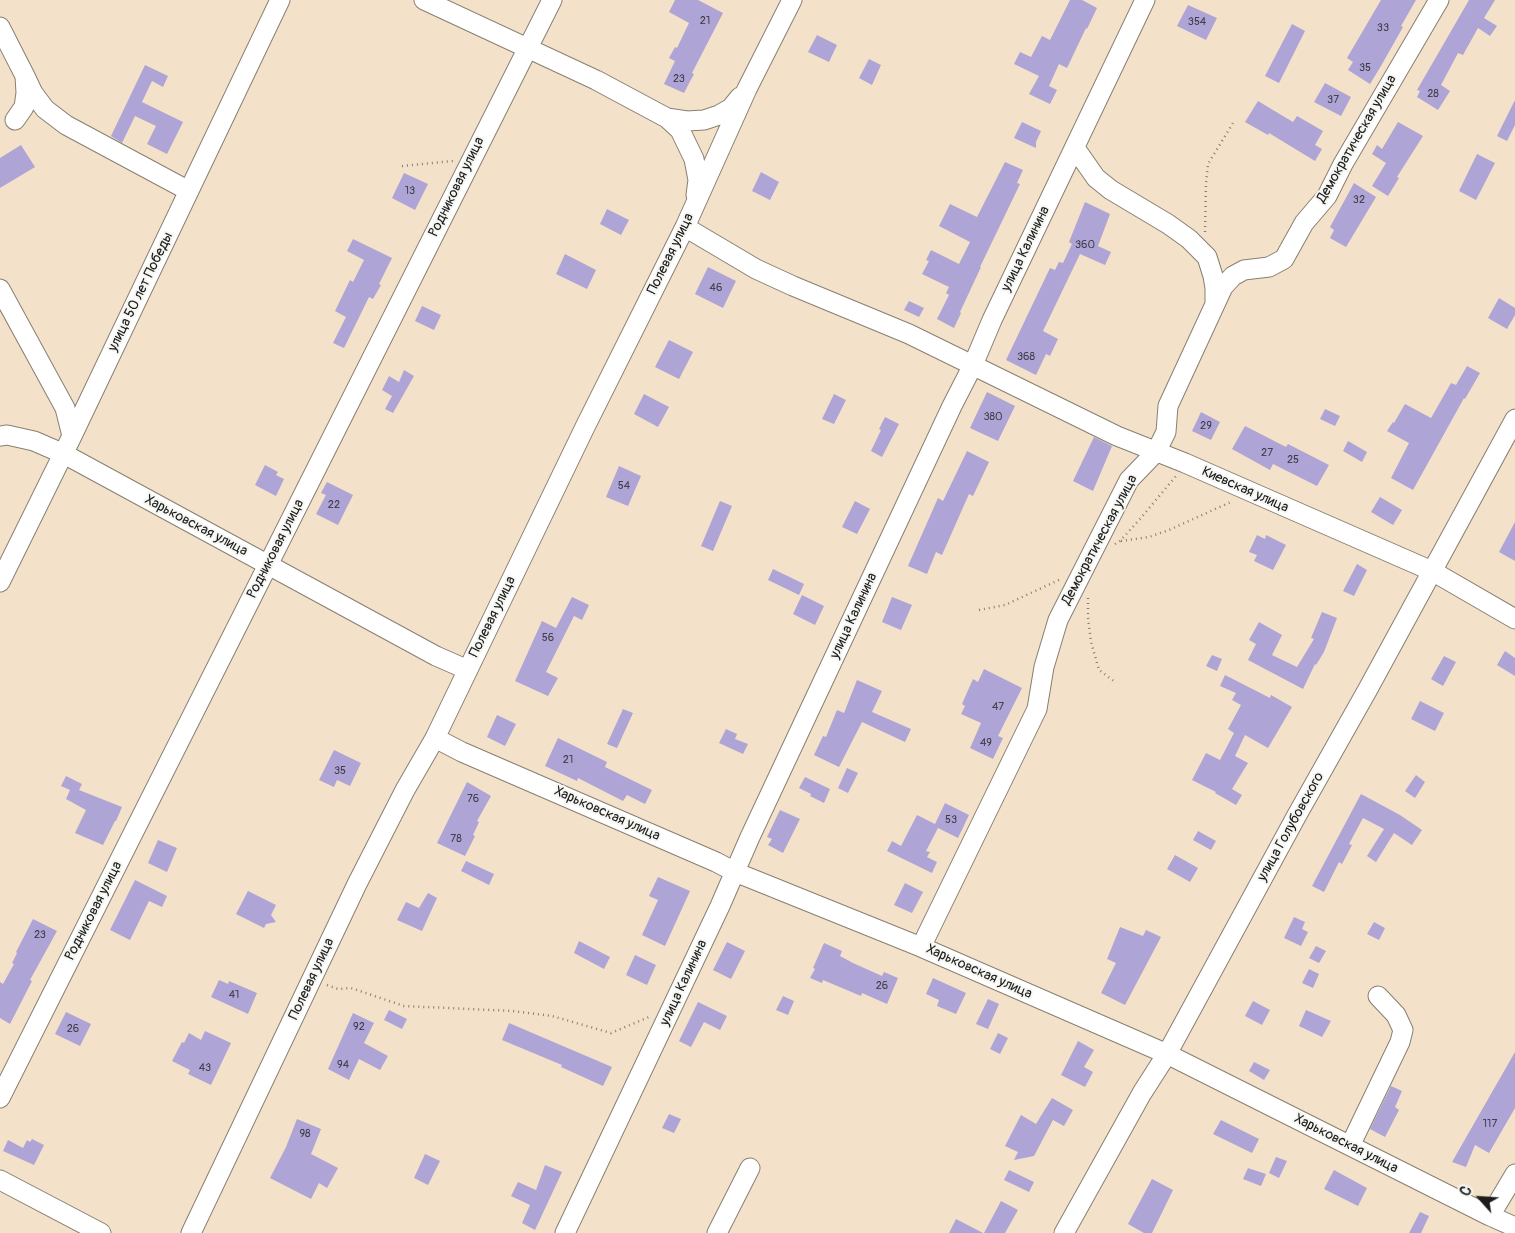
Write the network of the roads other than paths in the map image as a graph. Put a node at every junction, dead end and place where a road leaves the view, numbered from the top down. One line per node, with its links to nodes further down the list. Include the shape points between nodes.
1 (280, 0): 15 (street, улица 50 лет Победы)
2 (424, 0): 8 (street)
3 (552, 0): 8 (street, Родниковая улица)
4 (792, 0): 10 (street, Полевая улица)
5 (1145, 0): 14 (street, улица Калинина)
6 (1438, 0): 19 (street, Демократическая улица, via 1327,196 1304,223 1284,259 1269,267 1244,270 1233,276)
7 (0, 27): 9 (street)
8 (529, 48): 12 (street); 28 (street, Родниковая улица)
9 (25, 76): 11 (street); 13 (street, via 24,107)
10 (747, 89): 12 (street, via 720,116 696,121); 16 (street, Полевая улица)
11 (46, 109): 13 (street, via 29,112); 15 (street, via 66,125)
12 (667, 118): 16 (street, via 680,130 694,159 698,180)
13 (7, 124)
14 (1075, 148): 19 (street, via 1096,178 1168,224 1207,257 1214,276); 20 (street, улица Калинина)
15 (189, 190): 23 (street, улица 50 лет Победы)
16 (696, 203): 17 (street, Полевая улица)
17 (685, 227): 20 (street, Киевская улица, via 756,269); 32 (street, Полевая улица)
18 (0, 289): 23 (street, via 64,408)
19 (1214, 305): 25 (street, Демократическая улица, via 1168,406 1166,432)
20 (973, 365): 24 (street, Киевская улица); 34 (street, улица Калинина)
21 (1515, 419): 29 (street, улица Голубовского)
22 (0, 436): 26 (street, Харьковская улица, via 34,441)
23 (72, 436): 26 (street, улица 50 лет Победы)
24 (1117, 436): 25 (street, Киевская улица); 27 (street, via 1129,459)
25 (1156, 452): 27 (street, Демократическая улица); 29 (street, Киевская улица)
26 (64, 454): 28 (street, Харьковская улица); 30 (street, улица 50 лет Победы)
27 (1129, 480): 35 (street, Демократическая улица, via 1058,620 1044,667 1037,709)
28 (268, 565): 32 (street, Харьковская улица); 38 (street, Родниковая улица)
29 (1432, 571): 31 (street, Киевская улица); 37 (street, улица Голубовского)
30 (0, 582)
31 (1515, 619)
32 (468, 670): 33 (street, Полевая улица)
33 (435, 738): 34 (street, Харьковская улица); 46 (street, Полевая улица, via 361,876)
34 (735, 872): 35 (street, Харьковская улица); 47 (street, улица Калинина)
35 (921, 947): 37 (street, Харьковская улица)
36 (1378, 996): 39 (street, via 1396,1015 1403,1030)
37 (1167, 1054): 39 (street, Харьковская улица); 49 (street, улица Голубовского)
38 (0, 1098)
39 (1350, 1146): 43 (street, Харьковская улица)
40 (750, 1168): 48 (street)
41 (1515, 1174): 43 (street)
42 (0, 1180): 45 (street)
43 (1490, 1216): 44 (street, Харьковская улица)
44 (1515, 1227)
45 (101, 1233)
46 (191, 1233)
47 (565, 1233)
48 (717, 1233)
49 (1064, 1233)

